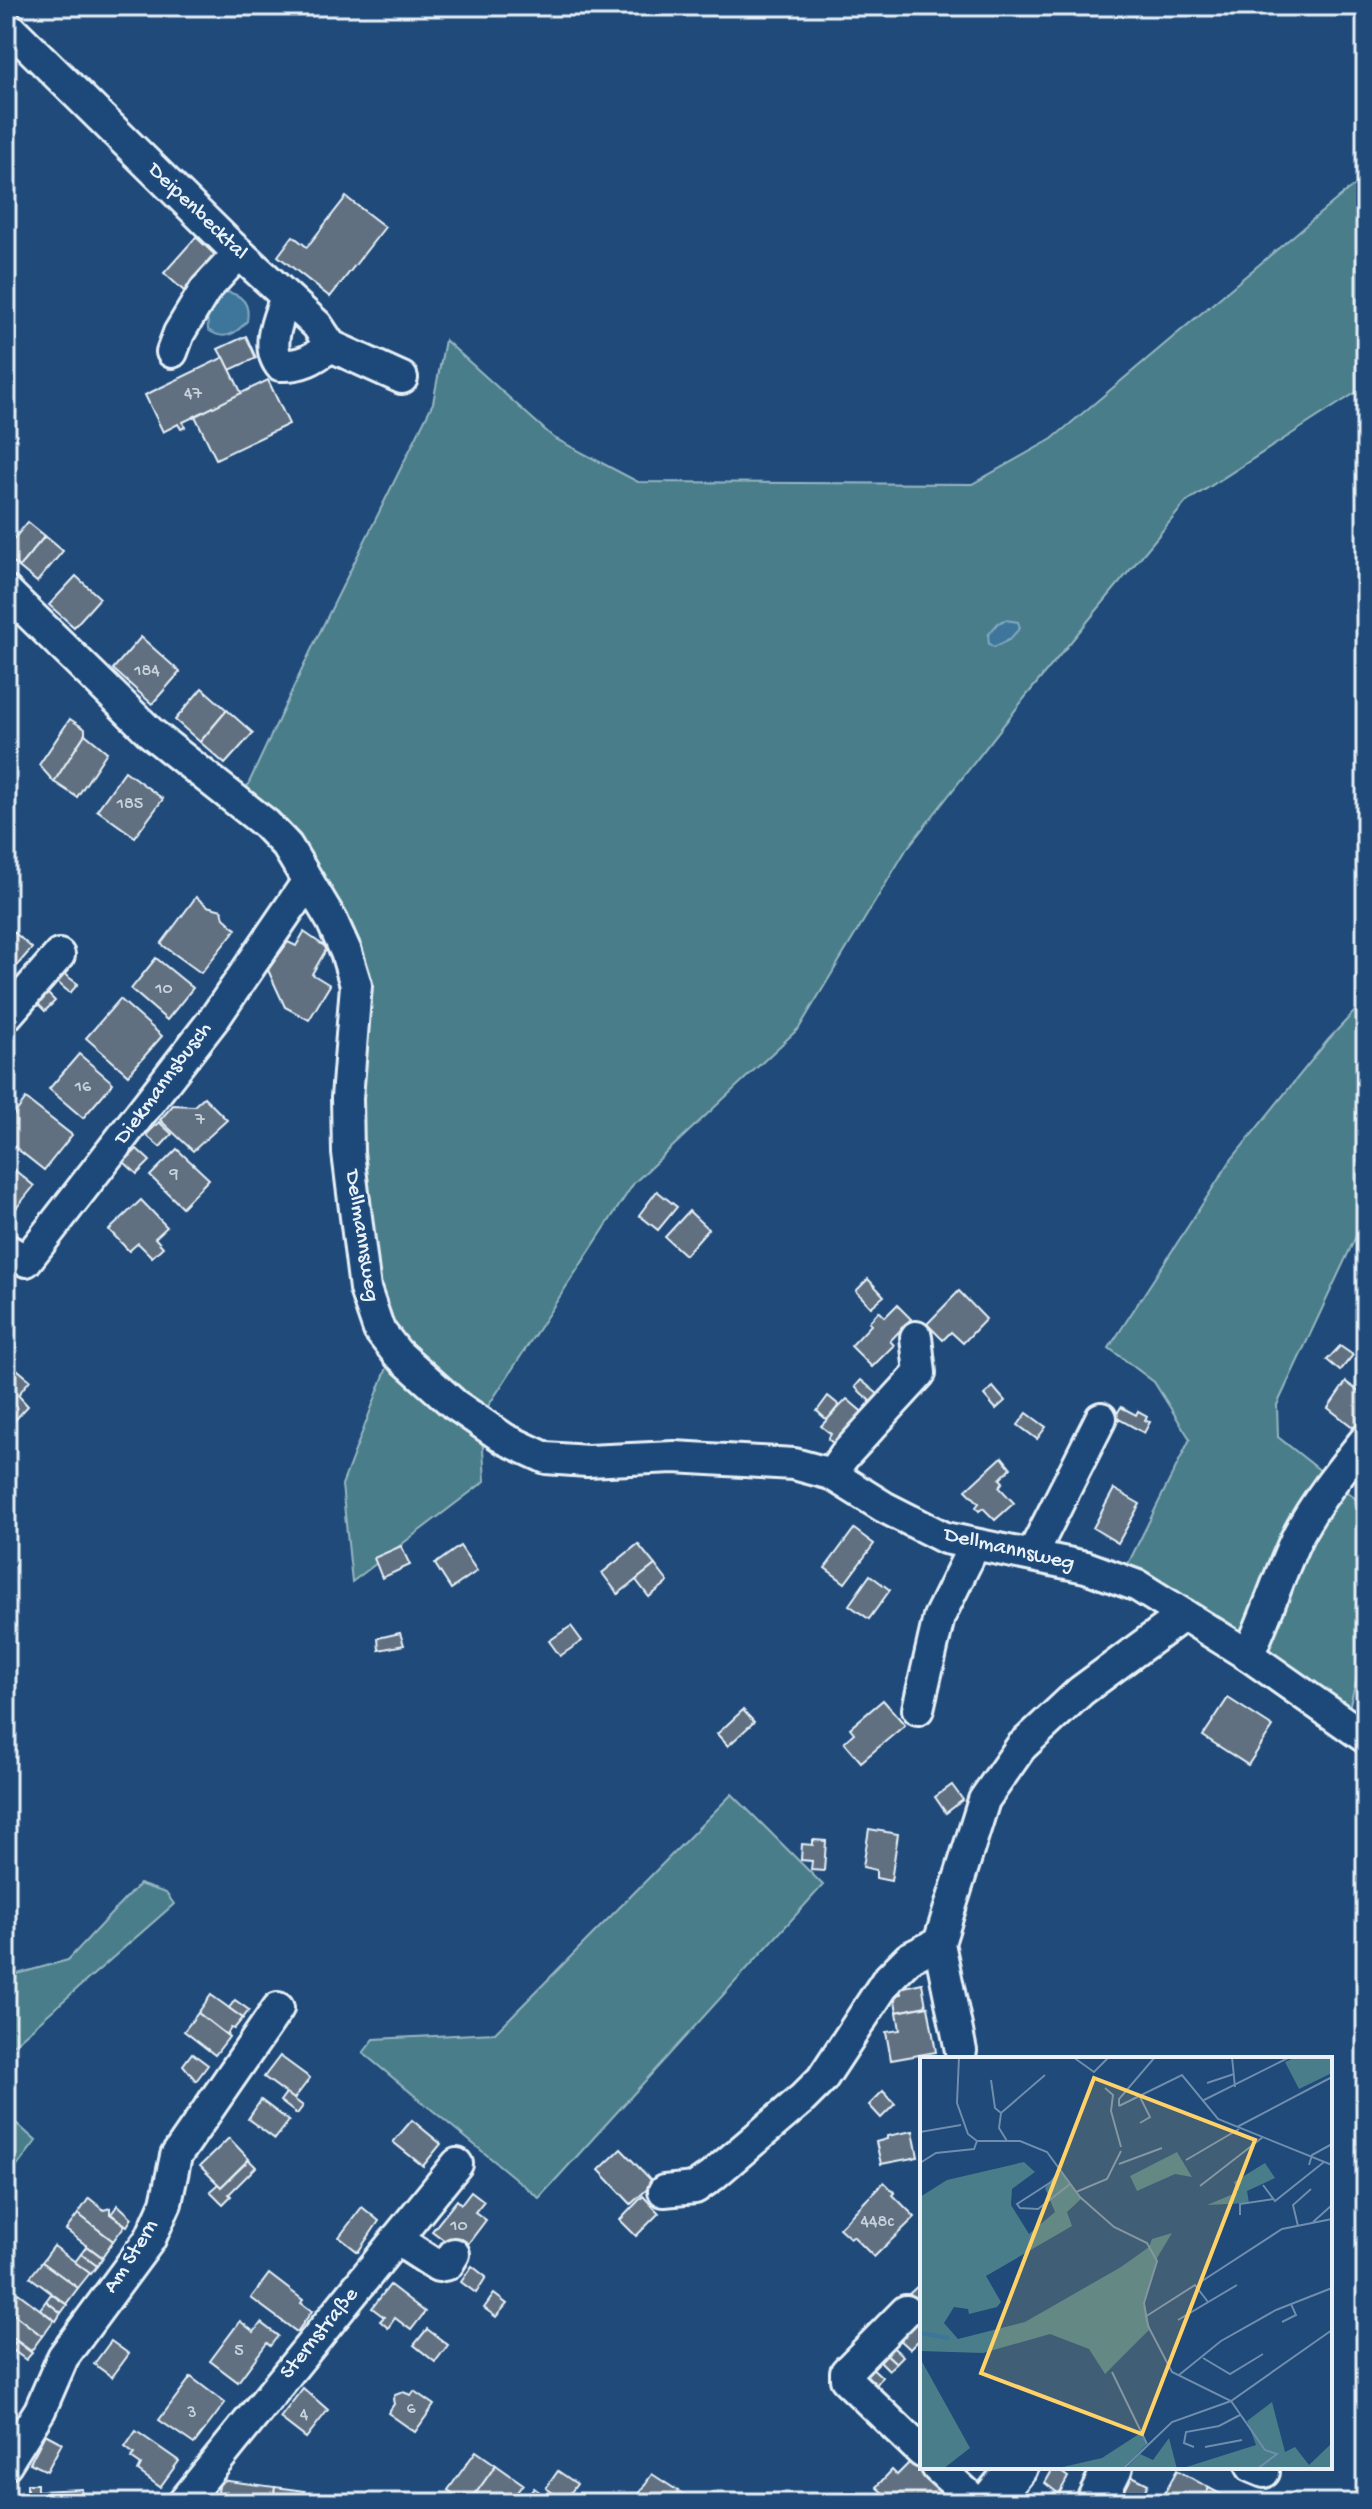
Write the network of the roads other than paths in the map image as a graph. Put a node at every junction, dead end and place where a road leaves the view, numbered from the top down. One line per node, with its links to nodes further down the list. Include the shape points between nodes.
1 (6, 24): 2 (street, Deipenbecktal)
2 (239, 253): 3 (street, Deipenbecktal); 5 (street, via 205,290)
3 (286, 297): 4 (street, Deipenbecktal); 4 (street, via 273,339 273,355 280,365 296,366)
4 (331, 346): 6 (street, Deipenbecktal)
5 (172, 352)
6 (402, 378)
7 (6, 591): 8 (street, Dellmannsweg, via 151,733 266,824)
8 (308, 881): 11 (street, Diekmannsbusch, via 216,1016 26,1261); 15 (street, Dellmannsweg, via 346,952 356,985 348,1153 365,1289 379,1330 397,1353 454,1404 505,1439 546,1458 764,1461)
9 (59, 955): 10 (street)
10 (6, 1016)
11 (6, 1249)
12 (916, 1337): 15 (street, via 920,1373)
13 (1101, 1418): 17 (street)
14 (1366, 1439): 19 (street, via 1298,1535)
15 (831, 1474): 16 (street, Dellmannsweg, via 910,1521)
16 (974, 1546): 17 (street, Dellmannsweg); 20 (street, via 939,1617)
17 (1032, 1555): 18 (street, Dellmannsweg, via 1138,1586)
18 (1184, 1615): 19 (street, Dellmannsweg); 22 (street, via 1081,1691 1021,1747 984,1800)
19 (1248, 1655): 21 (street, Dellmannsweg)
20 (918, 1709)
21 (1364, 1728)
22 (939, 1943): 24 (street); 26 (street, via 909,1958 887,1980 822,2079 802,2099 695,2188)
23 (278, 2008): 31 (street, Am Stern, via 176,2156 166,2203 150,2239 63,2357 40,2410)
24 (961, 2051)
25 (457, 2164): 27 (street, Sternstraße)
26 (664, 2191)
27 (396, 2239): 28 (street, via 438,2266 448,2264); 35 (street, Sternstraße)
28 (454, 2254)
29 (906, 2311): 30 (street, via 846,2372 846,2379)
30 (920, 2450)
31 (6, 2464)
32 (939, 2469): 36 (street)
33 (1016, 2469): 37 (main road)
34 (1112, 2469): 38 (main road)
35 (183, 2503)
36 (977, 2503)
37 (989, 2503)
38 (1095, 2503)

